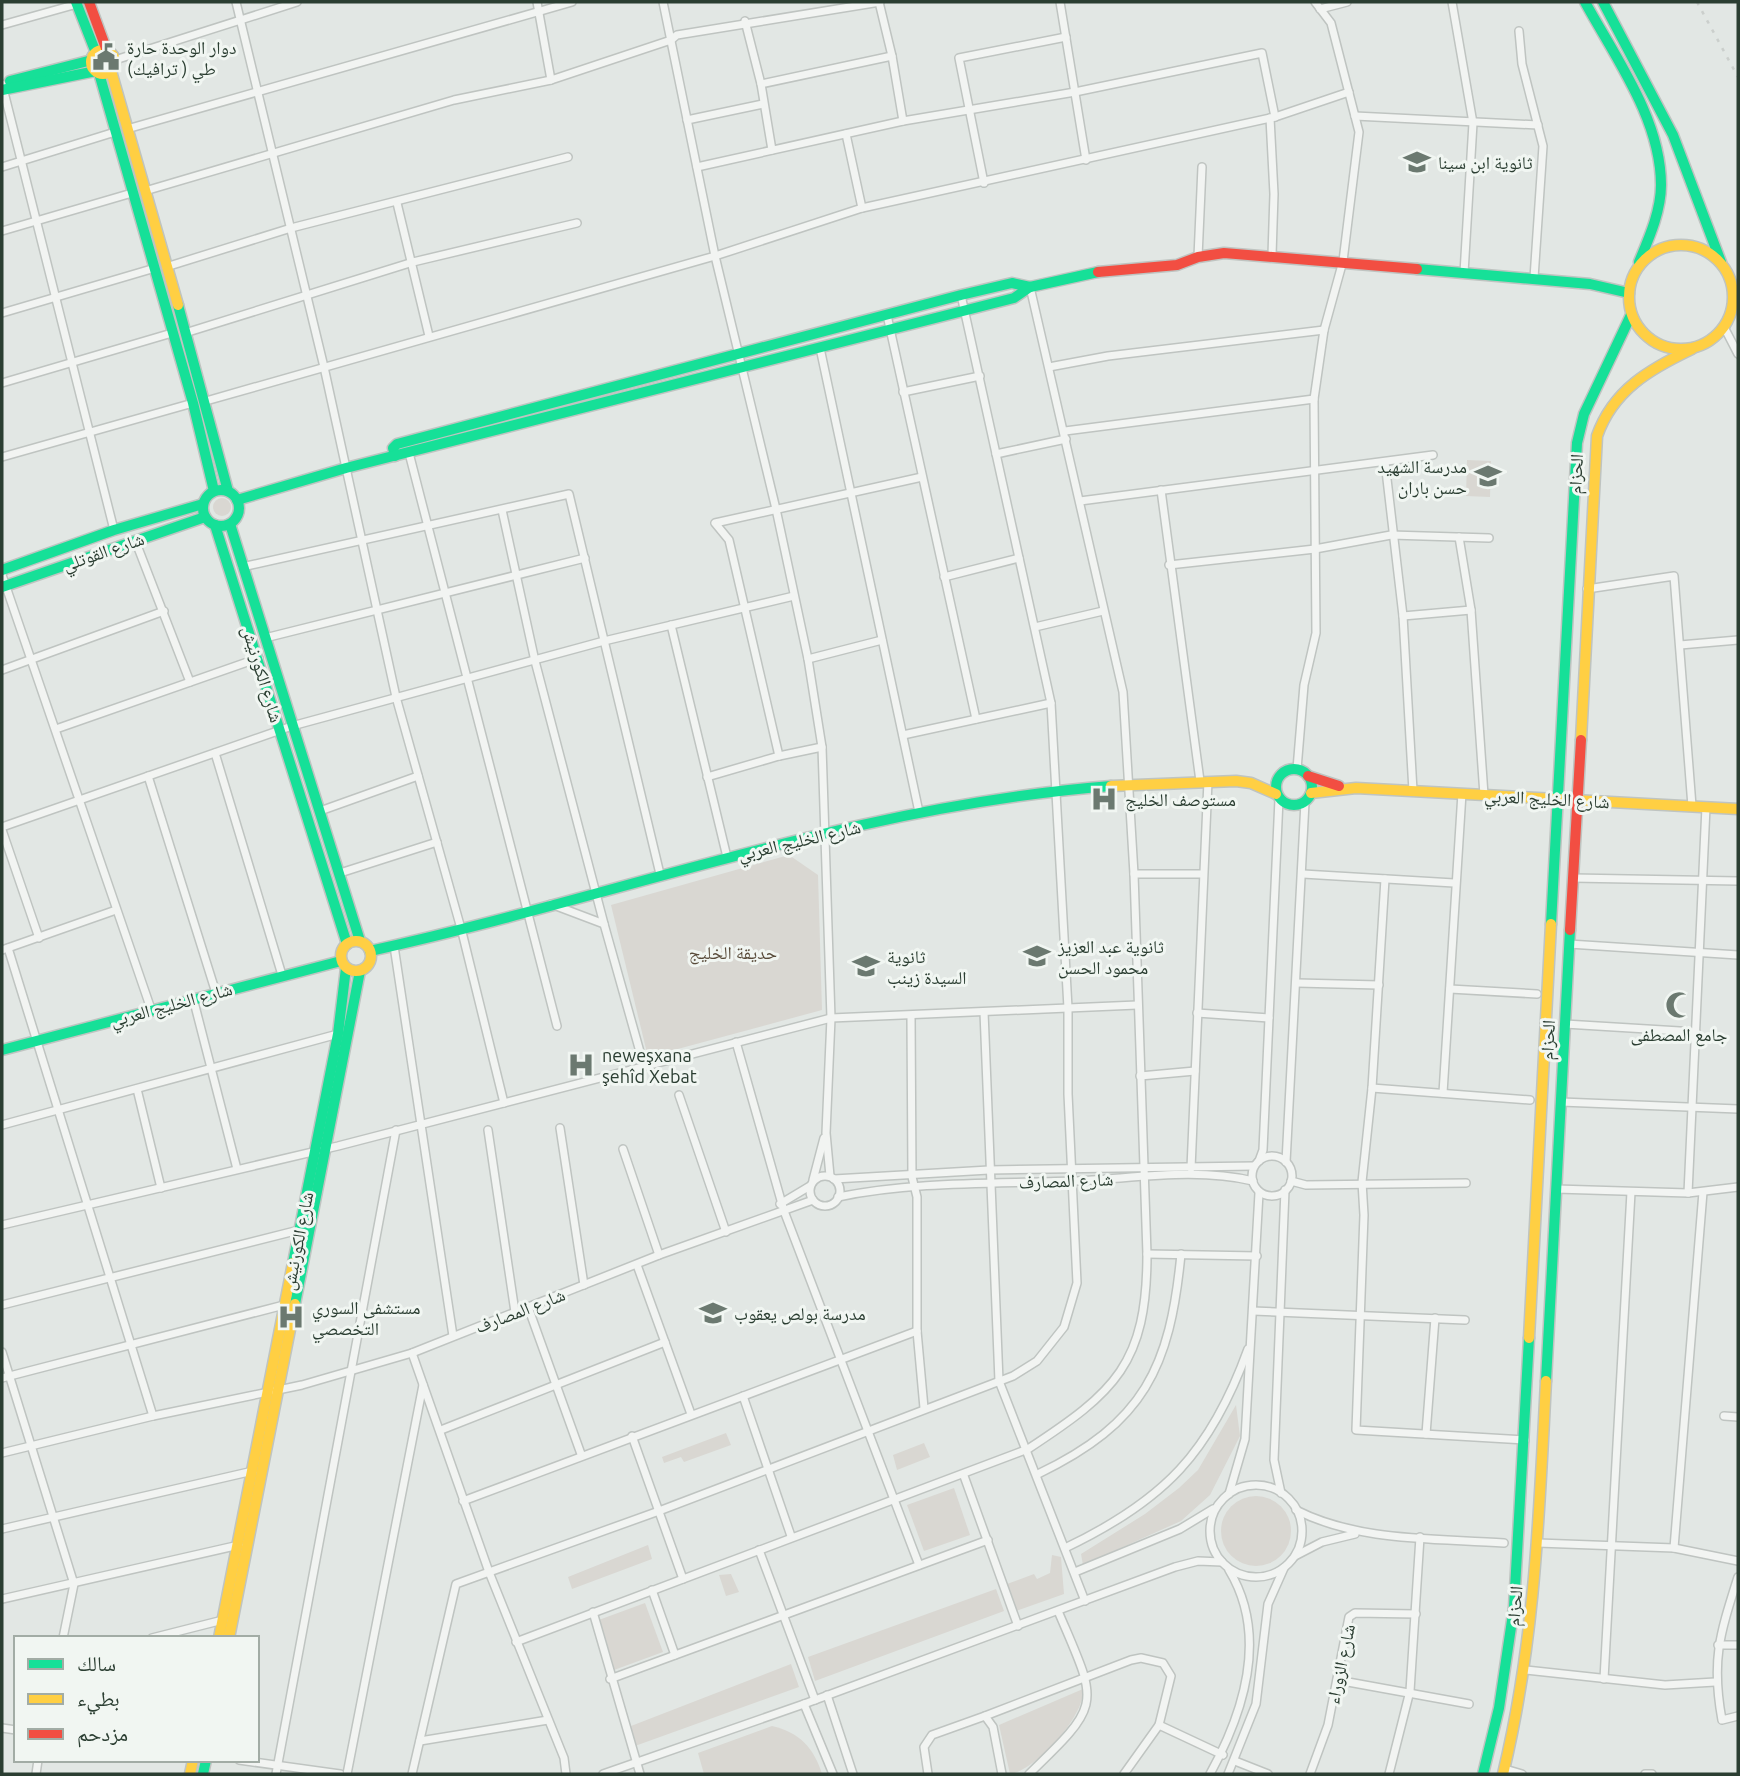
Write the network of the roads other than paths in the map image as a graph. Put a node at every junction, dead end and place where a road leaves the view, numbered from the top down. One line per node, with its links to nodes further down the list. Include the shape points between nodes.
1 (236, 2): 16 (street)
2 (297, 2): 16 (street)
3 (537, 2): 15 (street)
4 (572, 2): 15 (street)
5 (663, 2): 21 (street)
6 (879, 2): 17 (street); 22 (street)
7 (1060, 2): 20 (street)
8 (1346, 2): 14 (street)
9 (1452, 2): 36 (street)
10 (1584, 2): 66 (street, via 1647,121 1660,166 1656,214)
11 (1604, 2): 63 (street, via 1673,135)
12 (76, 3): 18 (street); 23 (street)
13 (92, 3): 23 (street)
14 (1318, 5): 29 (street, via 1331,23)
15 (539, 11): 24 (street); 27 (street)
16 (240, 19): 23 (street); 27 (street)
17 (745, 21): 21 (street); 25 (street)
18 (2, 25)
19 (1519, 31): 37 (street, via 1522,64)
20 (1066, 37): 28 (street); 31 (street, via 959,58)
21 (671, 40): 24 (street); 34 (street)
22 (892, 56): 25 (street); 35 (street)
23 (102, 63): 26 (street); 38 (street); 39 (street)
24 (551, 80): 42 (street, via 454,100)
25 (761, 84): 30 (street)
26 (2, 86): 45 (street)
27 (258, 89): 38 (street); 42 (street)
28 (1074, 92): 31 (street); 33 (street, via 1262,53); 44 (street)
29 (1349, 92): 32 (street); 33 (street)
30 (763, 104): 34 (street); 41 (street)
31 (967, 111): 35 (street); 49 (street)
32 (1355, 116): 36 (street); 61 (street, via 1359,132)
33 (1272, 118): 44 (street); 58 (street)
34 (687, 120): 47 (street)
35 (902, 121): 40 (street)
36 (1474, 123): 37 (street); 65 (street)
37 (1538, 125): 67 (street, via 1543,163)
38 (127, 129): 50 (street)
39 (115, 132): 45 (street); 51 (street)
40 (846, 134): 41 (street); 53 (street)
41 (772, 150): 47 (street)
42 (274, 153): 50 (street); 56 (street)
43 (568, 157): 52 (street)
44 (1086, 160): 49 (street)
45 (21, 161): 46 (street); 54 (street)
46 (2, 167)
47 (697, 167): 59 (street)
48 (1202, 167): 60 (street)
49 (984, 183): 53 (street)
50 (145, 191): 64 (street)
51 (132, 192): 54 (street); 64 (street)
52 (397, 203): 56 (street); 62 (street)
53 (862, 208): 59 (street)
54 (36, 221): 57 (street); 72 (street)
55 (577, 223): 62 (street)
56 (291, 228): 64 (street); 71 (street)
57 (2, 231)
58 (1272, 255): 60 (street); 61 (street)
59 (715, 256): 83 (street); 86 (street)
60 (1198, 257): 68 (street, via 1177,265 1102,271)
61 (1343, 261): 65 (street); 80 (street)
62 (413, 262): 71 (street); 83 (street)
63 (1722, 264): 66 (street, via 1703,250 1674,245 1652,254); 73 (street)
64 (161, 268): 72 (street); 81 (street); 82 (street)
65 (1464, 272): 67 (street)
66 (1634, 274): 69 (street)
67 (1534, 278): 69 (street)
68 (1030, 286): 70 (street, via 1012,283); 74 (street, via 1014,298); 89 (street)
69 (1629, 293): 77 (street)
70 (961, 295): 74 (street); 76 (street)
71 (306, 296): 82 (street); 90 (street)
72 (55, 297): 75 (street); 88 (street)
73 (1735, 303): 78 (street)
74 (965, 312): 79 (street); 92 (street)
75 (2, 313)
76 (887, 315): 79 (street); 86 (street)
77 (1631, 315): 85 (street, via 1655,343); 186 (street, الحزام, via 1584,414 1577,443)
78 (1724, 327): 85 (street, via 1710,341); 87 (street)
79 (890, 330): 84 (street); 94 (street)
80 (1324, 330): 89 (street); 95 (street)
81 (172, 333): 88 (street); 97 (street)
82 (185, 333): 96 (street)
83 (429, 336): 90 (street)
84 (820, 348): 91 (street); 112 (street)
85 (1692, 349): 137 (street, via 1640,377 1616,398 1600,421)
86 (738, 354): 91 (street); 103 (street, via 397,444)
87 (1738, 354)
88 (72, 362): 93 (street); 98 (street)
89 (1049, 366): 99 (street)
90 (324, 367): 96 (street); 106 (street)
91 (741, 369): 100 (street); 116 (street)
92 (979, 376): 94 (street); 101 (street)
93 (2, 383)
94 (903, 392): 108 (street)
95 (1314, 399): 99 (street); 107 (street)
96 (206, 401): 111 (street)
97 (193, 403): 98 (street); 110 (street)
98 (89, 430): 104 (street); 122 (street)
99 (1065, 435): 101 (street); 114 (street)
100 (409, 453): 103 (street); 121 (street)
101 (996, 454): 130 (street)
102 (1433, 455): 105 (street)
103 (395, 456): 106 (street)
104 (2, 457)
105 (1385, 462): 107 (street); 123 (street)
106 (346, 468): 113 (street); 127 (street)
107 (1315, 471): 109 (street); 128 (street)
108 (922, 477): 112 (street); 135 (street)
109 (1161, 490): 114 (street); 131 (street)
110 (214, 491): 111 (street); 115 (street)
111 (228, 491): 113 (street)
112 (851, 493): 116 (street); 149 (street)
113 (237, 500): 119 (street, via 239,511)
114 (1080, 501): 144 (street)
115 (202, 504): 118 (street); 122 (street, شارع القوتلي)
116 (776, 509): 139 (street); 140 (street, via 715,523 729,540)
117 (502, 510): 121 (street); 129 (street, via 569,494); 134 (street)
118 (205, 517): 120 (street); 126 (street, شارع القوتلي)
119 (230, 524): 120 (street); 132 (street, شارع الكورنيش)
120 (215, 526): 153 (street, شارع الكورنيش)
121 (428, 527): 127 (street); 138 (street)
122 (114, 530): 133 (street, شارع القوتلي)
123 (1391, 535): 124 (street); 128 (street); 145 (street)
124 (1459, 537): 125 (street); 142 (street)
125 (1489, 538)
126 (135, 539): 136 (street, شارع القوتلي); 143 (street)
127 (362, 541): 132 (street); 141 (street)
128 (1315, 550): 131 (street); 170 (street, via 1316,633 1304,685)
129 (584, 558): 134 (street); 151 (street)
130 (1019, 558): 135 (street); 147 (street)
131 (1168, 565): 176 (street)
132 (242, 567): 148 (street, شارع الكورنيش)
133 (2, 570)
134 (517, 575): 138 (street); 156 (street)
135 (944, 577): 162 (street)
136 (3, 583): 154 (street)
137 (1587, 589): 152 (street, via 1674,576); 188 (street)
138 (444, 593): 141 (street); 158 (street)
139 (794, 596): 140 (street); 155 (street)
140 (745, 608): 146 (street); 169 (street)
141 (377, 610): 148 (street); 160 (street)
142 (1471, 610): 145 (street); 183 (street)
143 (164, 611): 154 (street); 159 (street)
144 (1103, 611): 147 (street); 178 (street, via 1123,692)
145 (1403, 616): 181 (street)
146 (671, 625): 151 (street); 175 (street)
147 (1035, 627): 161 (street)
148 (264, 638): 163 (street, شارع الكورنيش)
149 (882, 640): 155 (street); 166 (street)
150 (1738, 640): 152 (street)
151 (604, 641): 156 (street); 200 (street)
152 (1680, 645): 189 (street)
153 (259, 658): 159 (street); 165 (street, شارع الكورنيش)
154 (31, 659): 157 (street); 164 (street)
155 (808, 659): 167 (street)
156 (535, 661): 158 (street); 208 (street)
157 (2, 670)
158 (466, 678): 160 (street); 211 (street)
159 (190, 682): 164 (street)
160 (396, 697): 163 (street); 173 (street)
161 (1051, 703): 162 (street); 180 (street)
162 (976, 719): 166 (street)
163 (292, 726): 165 (street); 192 (street, شارع الكورنيش)
164 (56, 729): 187 (street)
165 (280, 731): 168 (street); 216 (street, شارع الكورنيش)
166 (903, 735): 193 (street)
167 (822, 747): 169 (street); 195 (street)
168 (215, 753): 172 (street); 225 (street)
169 (779, 755): 175 (street)
170 (1297, 769): 171 (street, شارع الخليج العربي); 174 (street, شارع الخليج العربي)
171 (1280, 775): 177 (street, شارع الخليج العربي); 184 (street)
172 (148, 776): 187 (street); 229 (street)
173 (418, 776): 192 (street); 196 (street)
174 (1308, 776): 179 (street, شارع الخليج العربي); 185 (street)
175 (707, 777): 197 (street)
176 (1204, 781): 177 (street, شارع الخليج العربي); 178 (street, شارع الخليج العربي); 202 (street)
177 (1236, 781): 184 (street, شارع الخليج العربي, via 1264,787)
178 (1128, 782): 180 (street, شارع الخليج العربي); 201 (street)
179 (1356, 788): 181 (street, شارع الخليج العربي); 185 (street, شارع الخليج العربي)
180 (1054, 790): 193 (street, شارع الخليج العربي); 233 (street)
181 (1413, 791): 182 (street, شارع الخليج العربي)
182 (1462, 793): 183 (street, شارع الخليج العربي); 207 (street)
183 (1484, 794): 186 (street, شارع الخليج العربي)
184 (1278, 796): 185 (street, شارع الخليج العربي, via 1292,806); 239 (street)
185 (1308, 797): 199 (street)
186 (1560, 798): 188 (street, شارع الخليج العربي); 345 (street, الحزام)
187 (78, 800): 194 (street); 210 (street)
188 (1577, 801): 189 (street, شارع الخليج العربي); 203 (street)
189 (1692, 806): 190 (street, شارع الخليج العربي)
190 (1706, 807): 191 (street, شارع الخليج العربي); 205 (street)
191 (1738, 809)
192 (320, 811): 198 (street, شارع الكورنيش)
193 (919, 812): 195 (street, شارع الخليج العربي)
194 (2, 829): 214 (street)
195 (825, 834): 197 (street, شارع الخليج العربي); 238 (street)
196 (437, 842): 198 (street); 213 (street)
197 (727, 857): 200 (street, شارع الخليج العربي)
198 (340, 873): 215 (street, شارع الكورنيش)
199 (1303, 873): 204 (street); 226 (street)
200 (660, 874): 208 (street, شارع الخليج العربي)
201 (1134, 874): 202 (street); 232 (street)
202 (1203, 874): 236 (street)
203 (1573, 878): 205 (street); 217 (street)
204 (1385, 879): 207 (street); 227 (street)
205 (1703, 880): 206 (street); 221 (street)
206 (1738, 881)
207 (1454, 883): 228 (street)
208 (596, 891): 209 (street, شارع الخليج العربي); 212 (street)
209 (551, 904): 211 (street, شارع الخليج العربي); 212 (street)
210 (116, 909): 214 (street); 234 (street)
211 (526, 910): 213 (street, شارع الخليج العربي); 241 (street)
212 (604, 924): 247 (street)
213 (461, 928): 218 (street, شارع الخليج العربي); 257 (street)
214 (39, 938): 219 (street)
215 (360, 941): 216 (street); 220 (street)
216 (346, 944): 223 (street, via 341,952)
217 (1569, 944): 221 (street); 240 (street)
218 (394, 946): 220 (street, شارع الخليج العربي); 261 (street)
219 (5, 949): 244 (street)
220 (370, 951): 224 (street, via 370,962)
221 (1699, 953): 222 (street); 242 (street)
222 (1738, 956)
223 (344, 964): 224 (street); 225 (street, شارع الخليج العربي); 243 (street, شارع الكورنيش)
224 (360, 971): 267 (street, شارع الكورنيش)
225 (282, 975): 229 (street, شارع الخليج العربي)
226 (1297, 983): 227 (street); 270 (street)
227 (1379, 985): 251 (street)
228 (1450, 989): 230 (street); 253 (street)
229 (216, 993): 231 (street, شارع الخليج العربي)
230 (1537, 994)
231 (193, 999): 234 (street, شارع الخليج العربي); 248 (street)
232 (1137, 1005): 233 (street); 250 (street)
233 (1068, 1008): 235 (street); 276 (street)
234 (151, 1009): 244 (street, شارع الخليج العربي)
235 (984, 1012): 237 (street); 275 (street)
236 (1197, 1013): 239 (street); 249 (street)
237 (911, 1016): 238 (street); 277 (street)
238 (831, 1018): 245 (street); 266 (street)
239 (1269, 1018): 271 (street, via 1263,1150)
240 (1564, 1024): 242 (street); 256 (street)
241 (557, 1026)
242 (1696, 1032): 258 (street)
243 (338, 1034): 248 (street); 269 (street, شارع الكورنيش)
244 (36, 1041): 246 (street, شارع الخليج العربي); 260 (street)
245 (736, 1042): 247 (street); 298 (street)
246 (2, 1050)
247 (644, 1066): 257 (street)
248 (211, 1069): 252 (street); 274 (street)
249 (1195, 1072): 250 (street); 273 (street)
250 (1140, 1076): 272 (street)
251 (1372, 1088): 253 (street); 283 (street)
252 (136, 1089): 260 (street); 289 (street)
253 (1443, 1093): 255 (street)
254 (679, 1095): 304 (street)
255 (1530, 1100)
256 (1561, 1102): 258 (street); 290 (street)
257 (504, 1103): 261 (street)
258 (1692, 1108): 259 (street); 295 (street)
259 (1738, 1109)
260 (58, 1110): 262 (street); 299 (street)
261 (421, 1123): 264 (street); 322 (street)
262 (2, 1125)
263 (561, 1128): 311 (street)
264 (396, 1130): 267 (street); 329 (street)
265 (488, 1130): 317 (street)
266 (825, 1133): 279 (street); 286 (street)
267 (326, 1147): 269 (street); 334 (street, شارع الكورنيش)
268 (623, 1149): 307 (street)
269 (314, 1150): 274 (street); 303 (street, شارع الكورنيش)
270 (1286, 1162): 271 (street, via 1270,1156); 282 (street)
271 (1257, 1164): 273 (street); 281 (street)
272 (1144, 1167): 273 (street); 276 (street); 278 (street)
273 (1191, 1168)
274 (237, 1169): 289 (street)
275 (989, 1170): 276 (street); 277 (street); 284 (street)
276 (1072, 1171): 280 (street)
277 (912, 1177): 279 (street); 287 (street)
278 (1144, 1177): 280 (street, شارع المصارف); 281 (street, شارع المصارف); 305 (street)
279 (832, 1178): 286 (street, via 820,1176); 296 (street, via 839,1187)
280 (1071, 1181): 284 (street, شارع المصارف); 331 (street, via 1077,1283 1064,1327 1037,1361)
281 (1253, 1181): 294 (street)
282 (1291, 1181): 283 (street, via 1306,1185); 291 (street)
283 (1362, 1182): 285 (street); 318 (street)
284 (989, 1183): 287 (street, شارع المصارف); 331 (street)
285 (1465, 1183)
286 (811, 1184): 297 (street); 298 (street)
287 (917, 1186): 296 (street, شارع المصارف); 321 (street)
288 (1738, 1187): 293 (street)
289 (160, 1188): 299 (street)
290 (1556, 1189): 292 (street); 368 (street)
291 (1285, 1190): 294 (street, via 1271,1196); 316 (street)
292 (1631, 1192): 295 (street); 370 (street)
293 (1703, 1192): 295 (street); 372 (street)
294 (1259, 1193): 308 (street)
295 (1688, 1193)
296 (838, 1197): 297 (street, via 827,1206)
297 (813, 1200): 300 (street, شارع المصارف)
298 (781, 1202): 300 (street); 301 (street)
299 (89, 1205): 302 (street); 310 (street)
300 (784, 1211): 301 (street, شارع المصارف); 328 (street)
301 (772, 1217): 304 (street, شارع المصارف)
302 (2, 1225)
303 (299, 1230): 310 (street); 313 (street, شارع الكورنيش)
304 (726, 1232): 307 (street, شارع المصارف)
305 (1147, 1254): 306 (street); 347 (street, via 1143,1315 1131,1352 1108,1390)
306 (1181, 1254): 308 (street); 352 (street, via 1168,1337 1146,1388 1105,1434)
307 (659, 1255): 309 (street, شارع المصارف)
308 (1257, 1256): 315 (street)
309 (636, 1265): 311 (street, شارع المصارف); 324 (street)
310 (112, 1277): 312 (street); 325 (street)
311 (584, 1285): 314 (street, شارع المصارف)
312 (2, 1305)
313 (284, 1305): 325 (street); 334 (street, شارع الكورنيش)
314 (528, 1307): 317 (street, شارع المصارف); 333 (street)
315 (1253, 1311): 316 (street); 323 (street)
316 (1281, 1311): 318 (street); 354 (street, via 1274,1460)
317 (515, 1312): 322 (street, شارع المصارف)
318 (1361, 1315): 319 (street); 343 (street, via 1356,1430)
319 (1435, 1318): 320 (street); 343 (street)
320 (1465, 1320)
321 (917, 1331): 328 (street); 336 (street)
322 (453, 1336): 327 (street, شارع المصارف)
323 (1250, 1341): 355 (street, via 1245,1439); 371 (street, via 1225,1408 1184,1467 1131,1514)
324 (665, 1342): 333 (street); 337 (street)
325 (130, 1346): 330 (street); 338 (street)
326 (2, 1352): 330 (street)
327 (412, 1353): 329 (street, شارع المصارف); 332 (street)
328 (841, 1359): 335 (street); 342 (street)
329 (352, 1371): 334 (street, شارع المصارف); 421 (street)
330 (6, 1377): 346 (street)
331 (999, 1381): 336 (street); 347 (street)
332 (423, 1385): 341 (street); 424 (street)
333 (555, 1385): 341 (street); 349 (street)
334 (271, 1392): 338 (street, شارع المصارف); 351 (street, شارع الكورنيش); 396 (street, شارع الكورنيش)
335 (743, 1395): 337 (street); 350 (street)
336 (924, 1408): 342 (street)
337 (691, 1414): 344 (street)
338 (153, 1416): 346 (street, شارع المصارف)
339 (1724, 1416): 340 (street)
340 (1738, 1418)
341 (441, 1430): 357 (street)
342 (866, 1431): 350 (street); 356 (street)
343 (1426, 1434): 345 (street)
344 (632, 1436): 349 (street); 360 (street)
345 (1525, 1440): 440 (street, الحزام, via 1511,1640)
346 (33, 1445): 348 (street, شارع المصارف); 361 (street)
347 (1028, 1449): 352 (street); 353 (street)
348 (2, 1453)
349 (581, 1454): 357 (street)
350 (767, 1469): 360 (street); 364 (street)
351 (253, 1471): 361 (street); 369 (street, شارع الكورنيش)
352 (1038, 1474): 371 (street)
353 (964, 1476): 356 (street); 366 (street)
354 (1281, 1493): 355 (street, via 1255,1485); 359 (street)
355 (1229, 1494): 358 (street)
356 (893, 1500): 364 (street); 376 (street)
357 (463, 1501): 379 (street)
358 (1219, 1504): 377 (street, via 1210,1537); 380 (street, via 1191,1523)
359 (1296, 1510): 363 (street, via 1322,1523); 374 (street, via 1301,1531)
360 (659, 1511): 379 (street); 382 (street)
361 (54, 1516): 362 (street); 383 (street)
362 (2, 1528)
363 (1366, 1532): 365 (street); 374 (street, via 1333,1538)
364 (791, 1536): 373 (street)
365 (1420, 1536): 367 (street); 390 (street)
366 (988, 1540): 376 (street); 392 (street)
367 (1504, 1543)
368 (1538, 1543): 370 (street); 401 (street)
369 (239, 1545): 383 (street); 391 (street, شارع الكورنيش)
370 (1612, 1546): 372 (street); 404 (street)
371 (1065, 1548): 380 (street)
372 (1674, 1548): 375 (street)
373 (759, 1550): 382 (street); 389 (street)
374 (1293, 1557): 378 (street)
375 (1738, 1561)
376 (919, 1564): 389 (street)
377 (1224, 1564): 378 (street, via 1245,1576 1259,1577); 386 (street, via 1198,1561 1175,1567); 417 (street, via 1246,1610 1251,1650 1244,1691)
378 (1285, 1566): 418 (street, via 1268,1604 1256,1704)
379 (489, 1572): 397 (street); 416 (street, via 456,1584)
380 (1075, 1572): 386 (street)
381 (1738, 1577): 398 (street)
382 (683, 1579): 384 (street)
383 (74, 1584): 385 (street); 393 (street)
384 (652, 1590): 388 (street); 400 (street)
385 (2, 1600)
386 (1085, 1601): 387 (street)
387 (1058, 1611): 392 (street); 402 (street)
388 (593, 1612): 397 (street); 403 (street)
389 (784, 1614): 400 (street); 409 (street)
390 (1416, 1614): 405 (street, شارع الزوراء, via 1349,1616); 407 (street)
391 (223, 1619): 394 (street); 395 (street, شارع الكورنيش)
392 (1018, 1626): 408 (street)
393 (63, 1636)
394 (159, 1636)
395 (219, 1636)
396 (229, 1636)
397 (516, 1642): 414 (street)
398 (1718, 1645): 399 (street); 406 (street)
399 (1738, 1645)
400 (674, 1655): 403 (street)
401 (1526, 1670): 404 (street); 422 (street)
402 (1086, 1676): 412 (street); 415 (street, via 1141,1658 1163,1663 1171,1676); 433 (street, via 1085,1713)
403 (610, 1678): 420 (street)
404 (1604, 1679): 406 (street, via 1665,1685)
405 (1337, 1680): 407 (street); 438 (street, شارع الزوراء, via 1328,1725)
406 (1715, 1682): 413 (street, via 1722,1720)
407 (1410, 1691): 411 (street); 439 (street)
408 (827, 1695): 409 (street); 430 (street)
409 (815, 1700): 410 (street)
410 (804, 1704): 420 (street); 429 (street)
411 (1469, 1704)
412 (985, 1716): 431 (street, via 932,1735 924,1747); 432 (street, via 993,1727)
413 (1738, 1716)
414 (548, 1720): 416 (street); 426 (street)
415 (1159, 1725): 417 (street); 434 (street)
416 (420, 1741): 425 (street)
417 (1223, 1755): 435 (street)
418 (1236, 1761): 436 (street); 437 (street)
419 (247, 1762): 421 (street)
420 (637, 1762): 427 (street); 428 (street)
421 (277, 1770): 423 (street)
422 (1504, 1772): 441 (street)
423 (340, 1774)
424 (347, 1774)
425 (412, 1774)
426 (566, 1774)
427 (603, 1774)
428 (640, 1774)
429 (833, 1774)
430 (853, 1774)
431 (928, 1774)
432 (1002, 1774)
433 (1029, 1774)
434 (1124, 1774)
435 (1210, 1774)
436 (1228, 1774)
437 (1268, 1774)
438 (1310, 1774)
439 (1389, 1774)
440 (1483, 1774)
441 (1522, 1774)
442 (1645, 1774): 443 (street)
443 (1652, 1774)

